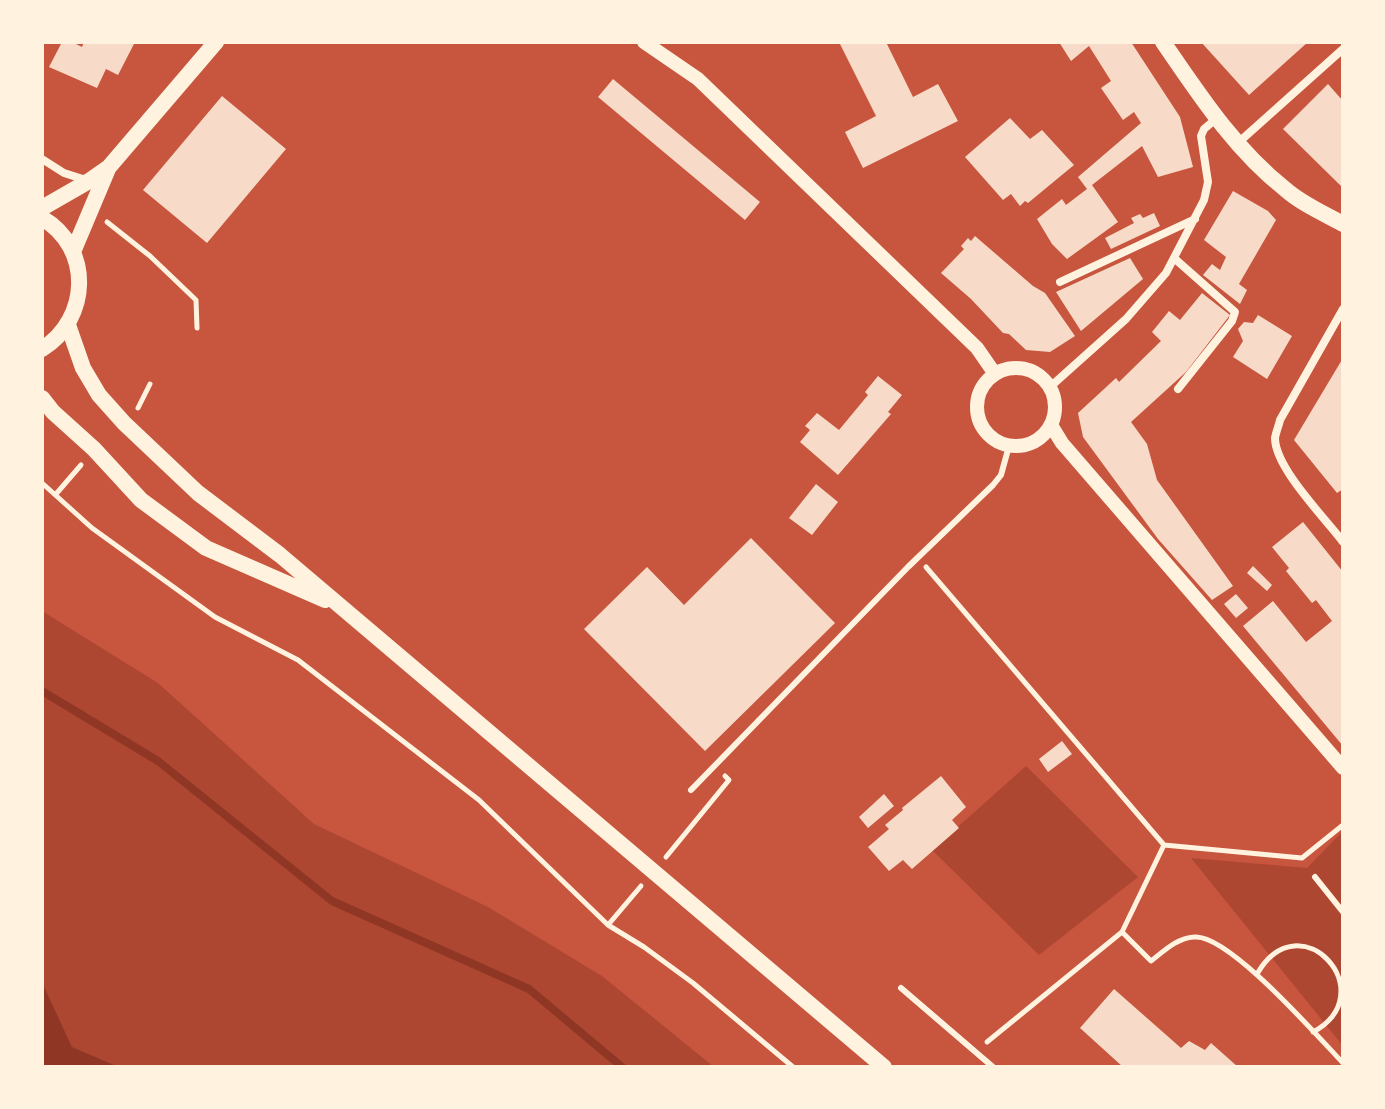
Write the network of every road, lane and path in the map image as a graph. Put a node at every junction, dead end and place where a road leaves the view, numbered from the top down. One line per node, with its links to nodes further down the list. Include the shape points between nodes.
1 (216, 42): 8 (main road)
2 (644, 42): 22 (street, via 698,79 977,348)
3 (1163, 42): 5 (main road)
4 (1343, 49): 6 (street)
5 (1217, 118): 6 (main road); 13 (street, via 1201,136 1208,182)
6 (1239, 142): 14 (main road, via 1284,189)
7 (42, 159): 9 (street)
8 (109, 167): 9 (main road); 15 (main road)
9 (89, 181): 10 (main road)
10 (42, 208)
11 (108, 210): 20 (path, via 106,221 196,300)
12 (42, 218): 15 (main road)
13 (1195, 218): 16 (street); 17 (street)
14 (1343, 224)
15 (73, 252): 19 (main road, via 80,289)
16 (1174, 258): 23 (street, via 1126,319); 24 (street, via 1235,312)
17 (1060, 282)
18 (1343, 309): 31 (street, via 1275,437 1292,476)
19 (68, 325): 21 (main road); 33 (main road, via 83,368 124,423 198,493)
20 (197, 328)
21 (42, 349)
22 (995, 374): 23 (street, via 1019,368); 27 (street, via 980,392 978,415 989,435)
23 (1050, 387): 26 (street, via 1055,406)
24 (1178, 389)
25 (42, 398): 28 (main road)
26 (1051, 425): 27 (street, via 1027,445); 35 (street)
27 (1009, 446): 32 (lane, via 993,485)
28 (94, 449): 30 (path); 33 (main road, via 141,500 206,548)
29 (42, 483): 30 (path)
30 (56, 494): 42 (path, via 92,528 215,617 298,660 479,800)
31 (1343, 542)
32 (918, 557): 34 (lane); 38 (path)
33 (338, 605): 39 (main road)
34 (714, 766): 36 (lane); 39 (path, via 729,780)
35 (1343, 768)
36 (691, 790)
37 (1343, 825): 38 (path, via 1302,858)
38 (1164, 845): 43 (path)
39 (654, 871): 42 (path); 50 (main road)
40 (1315, 877): 41 (lane)
41 (1343, 912)
42 (608, 925): 49 (path, via 693,983)
43 (1122, 932): 44 (path, via 1151,961 1174,943 1195,936 1215,942); 47 (path)
44 (1257, 974): 46 (path); 46 (path, via 1283,948 1308,947 1330,959 1341,981 1339,1006)
45 (901, 988): 47 (lane)
46 (1313, 1032): 48 (path)
47 (976, 1050): 51 (lane)
48 (1343, 1063)
49 (793, 1067)
50 (884, 1067)
51 (993, 1067)

